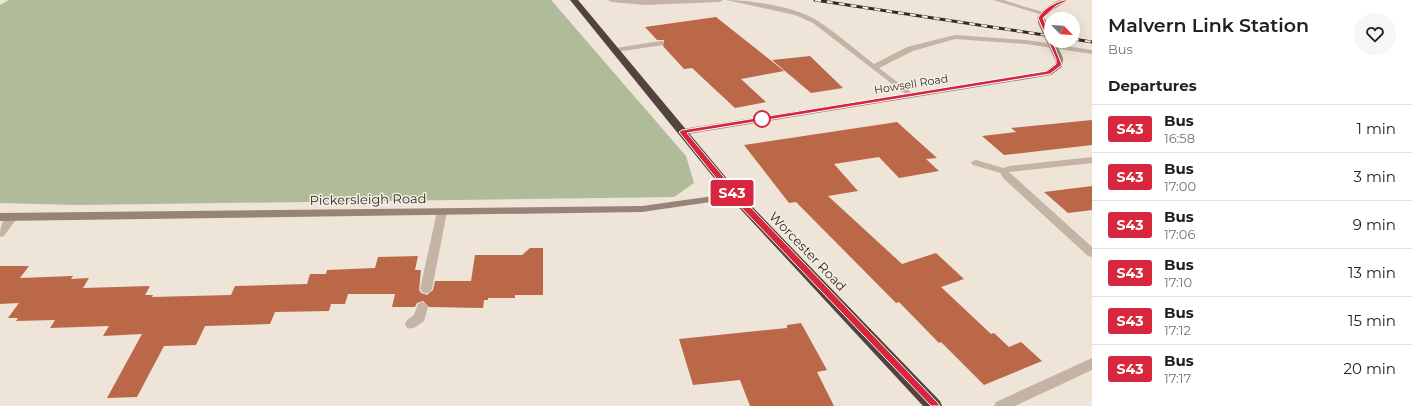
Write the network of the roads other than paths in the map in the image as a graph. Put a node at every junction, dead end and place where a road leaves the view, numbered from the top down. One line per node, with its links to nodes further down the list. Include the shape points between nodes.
1 (574, 0): 9 (highway, Worcester Road)
2 (611, 0): 3 (street, via 645,3)
3 (720, 0)
4 (729, 0): 11 (street, via 797,13 815,22)
5 (996, 0): 7 (street)
6 (1066, 0): 7 (street)
7 (1043, 13): 12 (street, Howsell Road, bridge, via 1040,18 1059,59 1059,65 1048,73)
8 (660, 43): 9 (street)
9 (616, 50): 13 (highway, Worcester Road)
10 (1092, 52): 11 (street, via 1026,42 955,37 910,49)
11 (875, 67): 12 (street)
12 (909, 95): 13 (street, Howsell Road)
13 (682, 132): 17 (highway, Worcester Road)
14 (1092, 160): 16 (street)
15 (976, 163): 16 (street)
16 (1004, 171): 22 (street, via 1007,177)
17 (735, 196): 18 (street, Pickersleigh Road, via 642,209); 27 (highway, Worcester Road)
18 (442, 212): 20 (street, Pickersleigh Road); 23 (street)
19 (0, 217): 20 (street, Pickersleigh Road)
20 (13, 217): 21 (street)
21 (0, 233)
22 (1092, 253)
23 (426, 289)
24 (422, 307): 25 (street, via 420,318)
25 (411, 324)
26 (1092, 364): 28 (street)
27 (934, 406)
28 (1001, 406)

